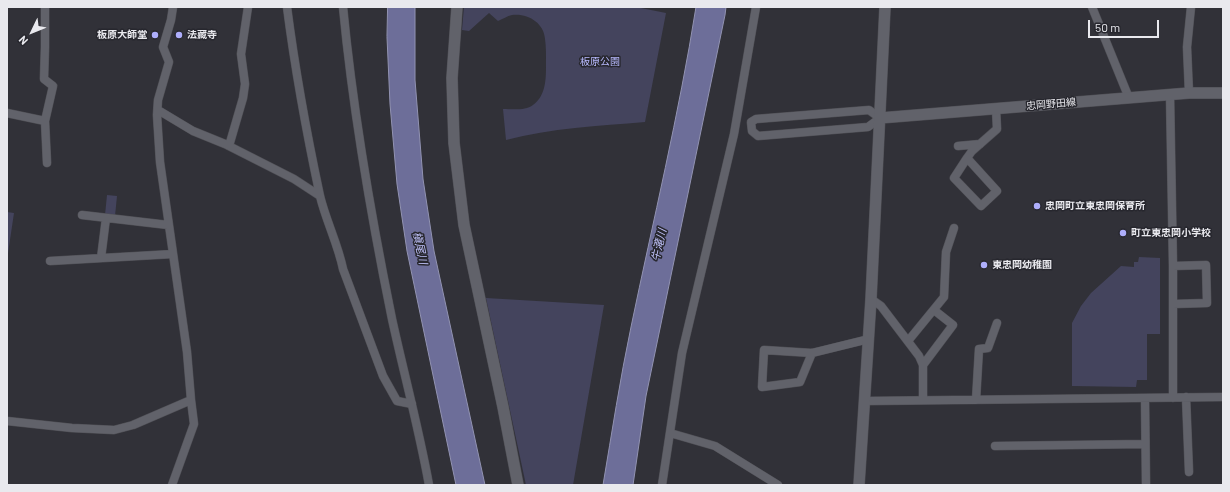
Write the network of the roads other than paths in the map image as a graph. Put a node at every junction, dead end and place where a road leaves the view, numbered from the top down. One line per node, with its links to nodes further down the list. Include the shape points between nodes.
1 (45, 7): 19 (street, via 44,79 53,86)
2 (173, 7): 16 (street, via 163,47 169,62 158,100)
3 (248, 7): 21 (street, via 241,54 245,84)
4 (287, 7): 25 (street)
5 (343, 7): 50 (street, via 366,178 392,319)
6 (457, 7): 58 (street, via 452,78 454,135 464,225)
7 (756, 7): 52 (street, via 734,134 682,353)
8 (885, 7): 18 (street)
9 (1092, 7): 14 (street)
10 (1191, 7): 11 (street, via 1187,48)
11 (1188, 92): 12 (street, 忠岡野田線); 13 (street, 忠岡野田線)
12 (1223, 93)
13 (1170, 94): 14 (street, 忠岡野田線); 33 (street)
14 (1129, 98): 15 (street, 忠岡野田線)
15 (996, 109): 18 (street, 忠岡野田線); 20 (street, via 997,129)
16 (158, 110): 21 (street, via 193,131); 28 (street, via 160,162)
17 (7, 113): 19 (street)
18 (880, 118): 18 (street, via 868,127 758,136 752,131 751,122 756,119 869,110); 34 (street)
19 (45, 121): 24 (street)
20 (980, 144): 22 (street); 23 (street)
21 (229, 146): 25 (street, via 294,179)
22 (958, 146)
23 (967, 158): 23 (street, via 954,178 981,206 997,191)
24 (47, 163)
25 (320, 196): 50 (street, via 343,269 383,376 397,401)
26 (82, 215): 27 (street)
27 (106, 218): 28 (street); 31 (street)
28 (168, 225): 30 (street)
29 (954, 228): 36 (street, via 946,252 944,297)
30 (173, 254): 31 (street); 46 (street)
31 (101, 258): 32 (street)
32 (50, 261)
33 (1173, 266): 35 (street); 35 (street, via 1206,265 1207,303)
34 (871, 299): 38 (street); 39 (street, via 881,306)
35 (1173, 304): 45 (street)
36 (934, 310): 39 (street); 41 (street, via 953,325)
37 (997, 323): 48 (street, via 988,348 979,349)
38 (869, 339): 40 (street); 49 (street)
39 (908, 341): 41 (street, via 920,356)
40 (812, 353): 40 (street, via 800,382 762,387 764,350)
41 (923, 365): 47 (street)
42 (1186, 397): 43 (street); 45 (street); 55 (street)
43 (1223, 397)
44 (1145, 398): 45 (street); 48 (street); 53 (street)
45 (1172, 398)
46 (191, 400): 51 (street, via 133,425 114,430); 56 (street, via 194,424)
47 (923, 400): 48 (street); 49 (street)
48 (976, 400)
49 (865, 401): 61 (street)
50 (412, 404): 57 (street)
51 (7, 421)
52 (670, 432): 59 (street); 60 (street, via 714,446)
53 (1145, 444): 54 (street); 62 (street)
54 (995, 446)
55 (1189, 472)
56 (172, 485)
57 (429, 485)
58 (518, 485)
59 (662, 485)
60 (778, 485)
61 (859, 485)
62 (1146, 485)

